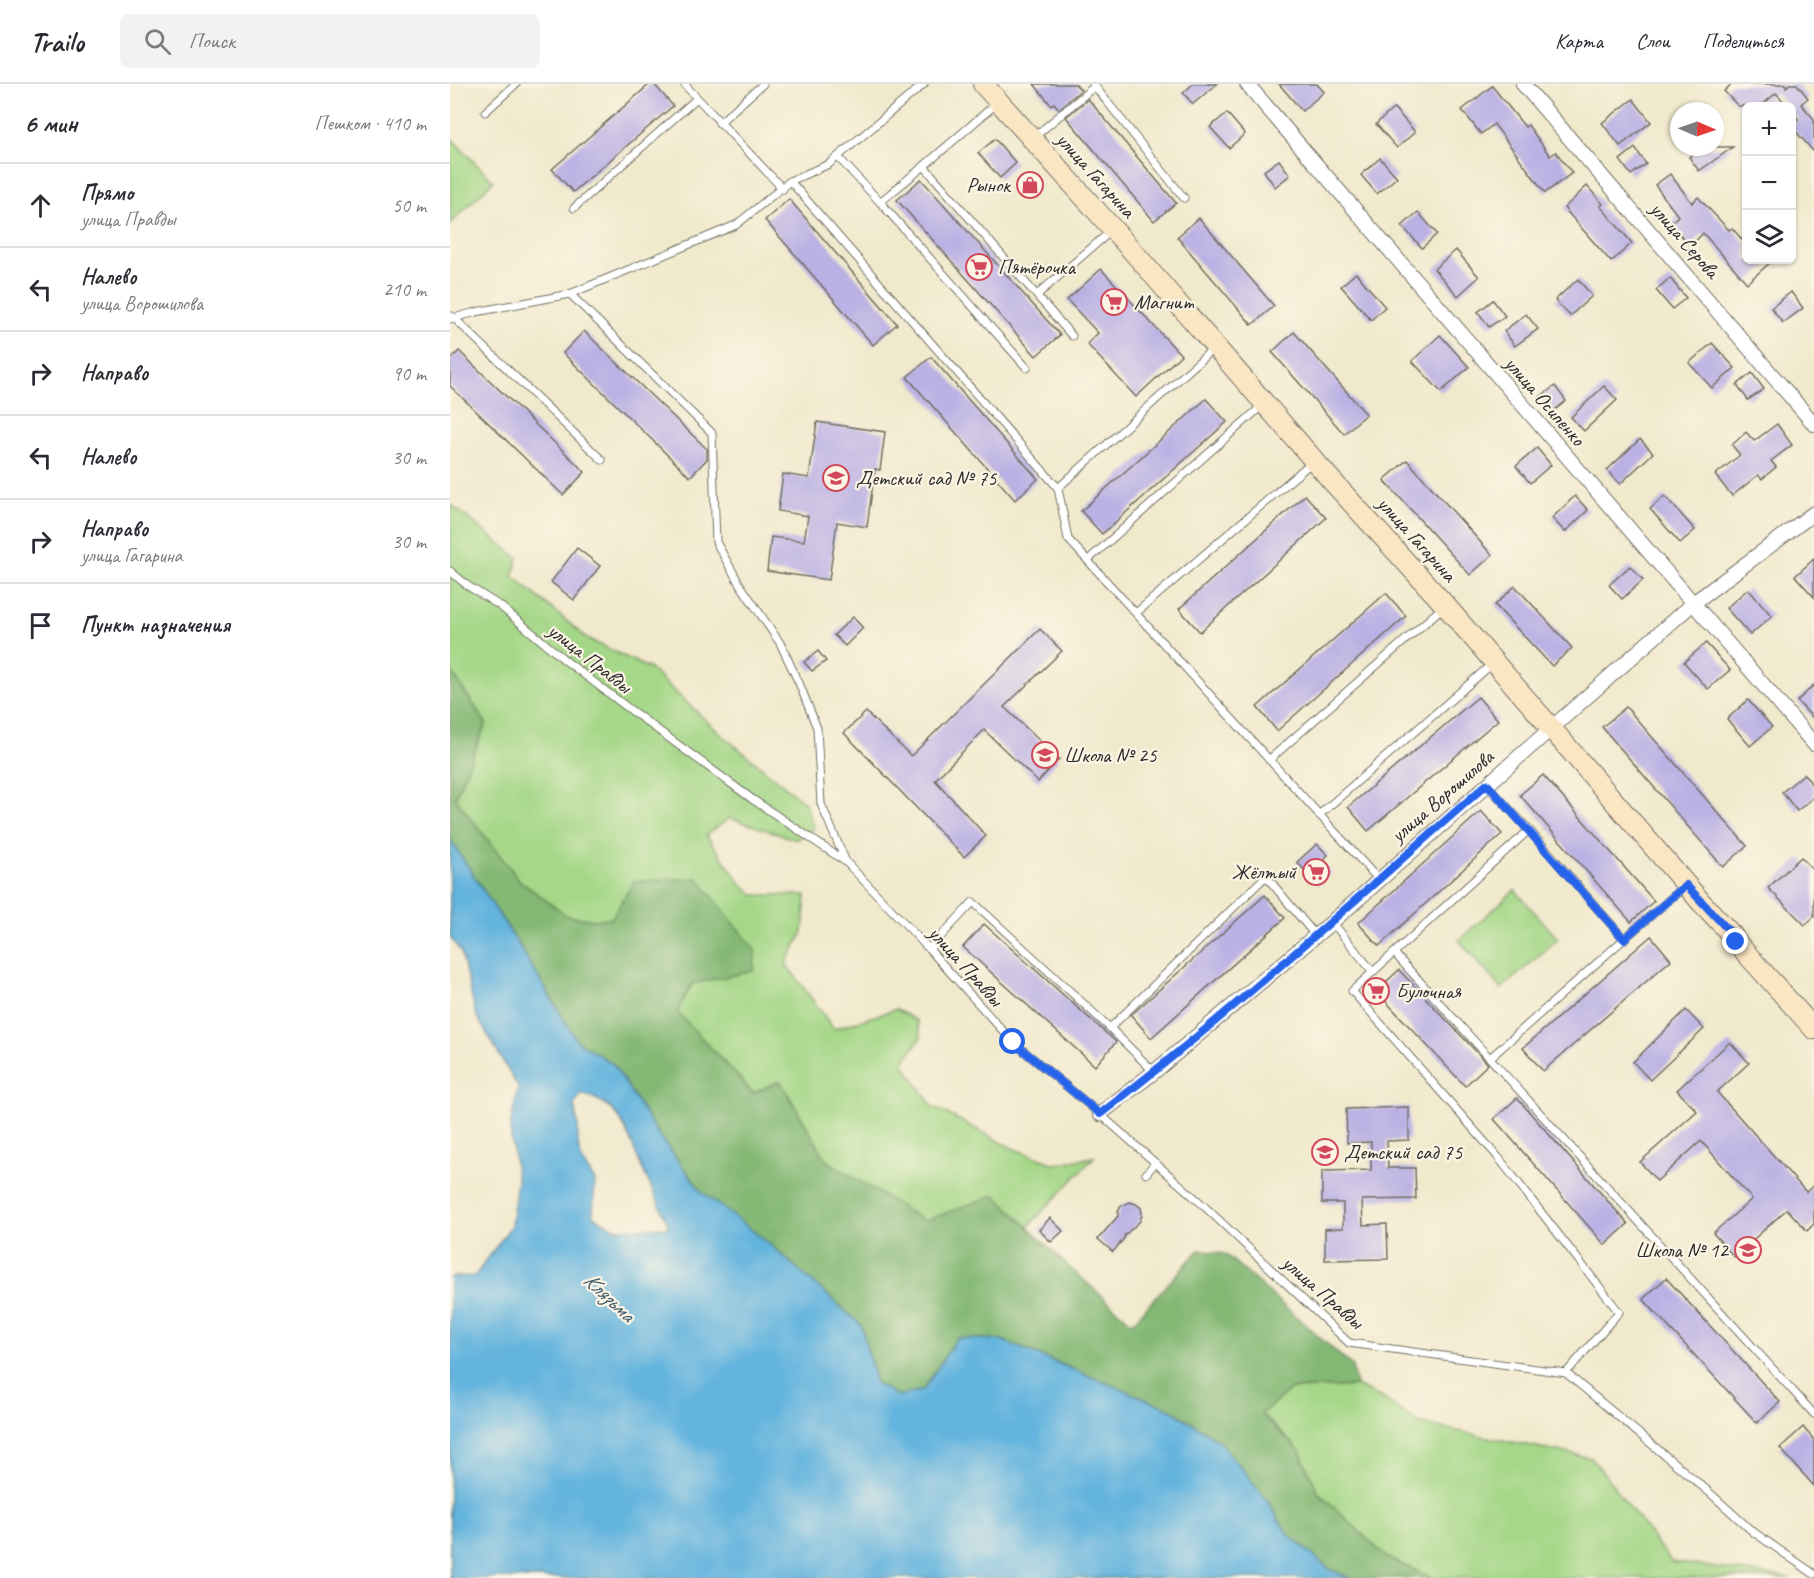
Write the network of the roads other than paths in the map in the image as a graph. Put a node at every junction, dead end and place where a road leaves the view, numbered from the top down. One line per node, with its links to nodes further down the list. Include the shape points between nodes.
1 (516, 84): 11 (lane)
2 (684, 84): 9 (lane)
3 (763, 84): 12 (lane)
4 (924, 84): 14 (lane)
5 (983, 84): 10 (main road, улица Гагарина)
6 (1247, 84): 36 (street, улица Осипенко)
7 (1523, 84): 29 (street, улица Серова)
8 (1094, 85): 13 (lane); 18 (lane)
9 (697, 98): 12 (lane); 20 (lane)
10 (998, 101): 13 (main road, улица Гагарина); 15 (lane)
11 (485, 112)
12 (719, 123): 17 (lane)
13 (1032, 139): 21 (main road, улица Гагарина)
14 (838, 157): 16 (lane); 19 (lane)
15 (924, 166): 19 (lane); 23 (lane)
16 (790, 181): 17 (lane); 32 (lane)
17 (783, 189): 22 (lane, via 736,225)
18 (1184, 198)
19 (879, 202): 27 (lane)
20 (574, 208)
21 (1113, 229): 23 (lane); 26 (main road, улица Гагарина)
22 (570, 294): 24 (lane); 46 (lane, via 712,433 716,542 780,643 799,683 817,728 821,804)
23 (1037, 296): 25 (lane)
24 (451, 318): 30 (lane)
25 (1072, 336)
26 (1216, 346): 28 (main road, улица Гагарина); 32 (lane)
27 (1027, 368)
28 (1264, 404): 31 (main road, улица Гагарина); 34 (lane)
29 (1814, 424)
30 (602, 460)
31 (1314, 460): 37 (main road, улица Гагарина); 38 (lane)
32 (1058, 488): 34 (lane, via 1068,539)
33 (1814, 513): 36 (street, улица Ворошилова)
34 (1088, 560): 38 (lane)
35 (450, 572): 46 (lane, улица Правды, via 500,606 656,729)
36 (1692, 604): 40 (street, улица Ворошилова); 41 (street, улица Осипенко)
37 (1445, 605): 39 (main road, улица Гагарина); 42 (lane)
38 (1136, 613): 42 (lane)
39 (1494, 662): 40 (main road, улица Гагарина); 44 (lane)
40 (1550, 729): 43 (street, улица Ворошилова); 48 (main road, улица Гагарина)
41 (1814, 744)
42 (1269, 760): 44 (lane)
43 (1487, 784): 45 (lane); 47 (street, улица Ворошилова)
44 (1319, 815): 47 (lane)
45 (1529, 830): 51 (lane); 53 (lane)
46 (846, 862): 52 (lane, улица Правды)
47 (1378, 879): 49 (street, улица Ворошилова)
48 (1686, 885): 51 (lane); 56 (main road, улица Гагарина)
49 (1332, 922): 50 (street, улица Ворошилова); 54 (lane)
50 (1315, 935): 55 (lane, via 1266,876); 58 (street, улица Ворошилова)
51 (1624, 939): 57 (lane)
52 (929, 949): 55 (lane, via 973,902); 59 (lane, улица Правды, via 1013,1042)
53 (1395, 952): 54 (lane); 57 (lane)
54 (1373, 972): 62 (lane, via 1352,991 1498,1157 1619,1312)
55 (1110, 1028): 58 (lane)
56 (1814, 1029)
57 (1490, 1058): 63 (lane)
58 (1154, 1072): 59 (street, улица Ворошилова)
59 (1100, 1114): 60 (lane, улица Правды)
60 (1155, 1163): 61 (lane); 62 (lane, улица Правды, via 1349,1343)
61 (1146, 1174)
62 (1566, 1373): 64 (lane, via 1752,1531)
63 (1814, 1414)
64 (1814, 1574)

